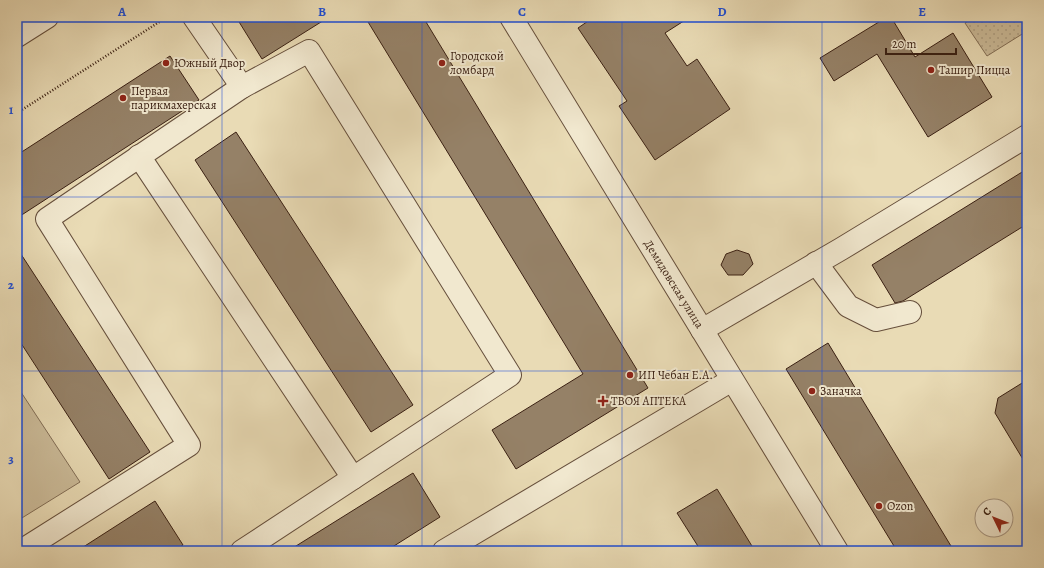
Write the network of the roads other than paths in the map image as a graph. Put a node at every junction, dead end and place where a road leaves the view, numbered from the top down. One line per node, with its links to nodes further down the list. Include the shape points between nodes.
1 (47, 17): 4 (street)
2 (194, 17): 5 (street)
3 (511, 17): 10 (street, Демидовская улица)
4 (17, 36)
5 (242, 87): 7 (street); 12 (street, via 309,51 510,375)
6 (1027, 136): 8 (street)
7 (139, 156): 12 (street); 13 (street, via 47,219 189,445)
8 (816, 263): 9 (street, via 848,306 855,310 876,320); 10 (street)
9 (910, 312)
10 (702, 330): 11 (street, Демидовская улица)
11 (732, 380): 15 (street); 16 (street, Демидовская улица)
12 (353, 478): 14 (street)
13 (21, 551)
14 (242, 551)
15 (444, 551)
16 (837, 551)

